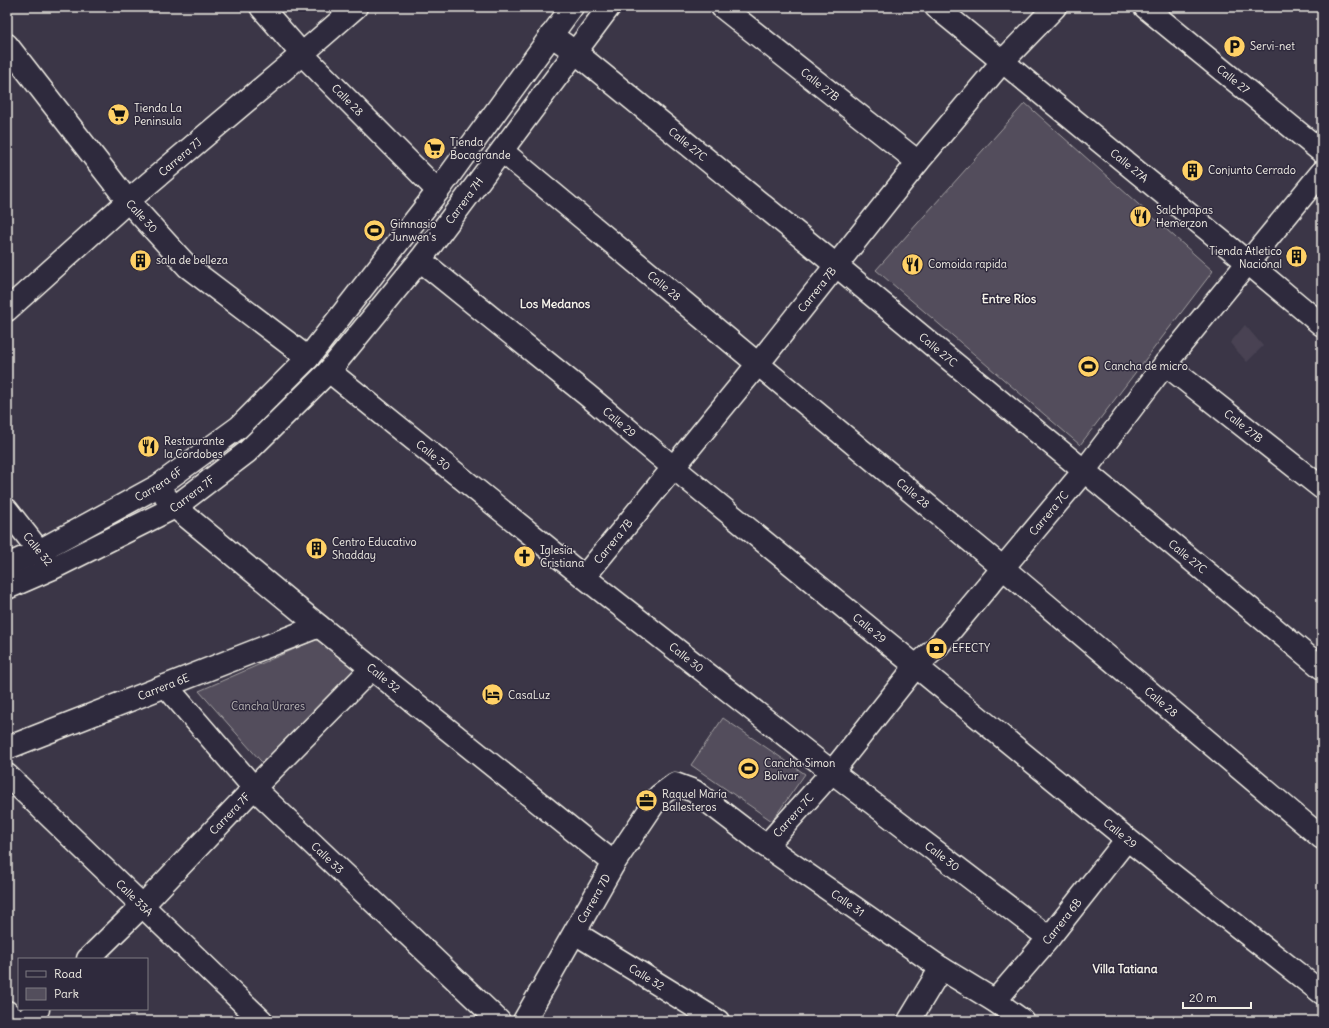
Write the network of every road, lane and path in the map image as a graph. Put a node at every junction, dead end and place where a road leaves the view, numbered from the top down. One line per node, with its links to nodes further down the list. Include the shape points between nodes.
1 (261, 7): 12 (street, Calle 28)
2 (356, 7): 12 (street, Carrera 7J)
3 (572, 7): 9 (street)
4 (609, 7): 11 (street, Carrera 7H)
5 (722, 7): 16 (street, Calle 27B)
6 (936, 7): 13 (street, Calle 27A)
7 (1055, 7): 13 (street, Carrera 7B)
8 (1145, 7): 15 (street, Calle 27)
9 (551, 35): 11 (street, Calle 27C); 18 (street)
10 (7, 45): 19 (street, Calle 30)
11 (575, 52): 14 (street, Carrera 7H); 22 (street, Calle 27C)
12 (302, 54): 18 (street, Calle 28); 19 (street, Carrera 7J)
13 (1003, 61): 16 (street, Carrera 7B); 21 (street, Calle 27A)
14 (502, 151): 20 (street, Carrera 7H); 26 (street, Calle 28)
15 (1322, 152)
16 (918, 162): 22 (street, Carrera 7B)
17 (1322, 172): 21 (street, Carrera 7C)
18 (438, 191): 25 (street)
19 (128, 201): 23 (street, Carrera 7J); 25 (street, Calle 30, via 188,267)
20 (420, 260): 28 (street, Carrera 7H); 29 (street, Calle 29)
21 (1247, 262): 24 (street, Calle 27A); 27 (street, Carrera 7C)
22 (837, 266): 26 (street, Carrera 7B); 30 (street, Calle 27C)
23 (7, 310)
24 (1322, 325)
25 (308, 358): 31 (street, Carrera 6F, via 239,426)
26 (758, 364): 29 (street, Carrera 7B); 38 (street, Calle 28)
27 (1165, 364): 30 (street, Carrera 7C); 32 (street, Calle 27B)
28 (329, 371): 33 (street, Carrera 7F, via 247,452); 39 (street, Calle 30)
29 (674, 468): 39 (street, Carrera 7B); 42 (street, Calle 29)
30 (1084, 471): 38 (street, Carrera 7C); 44 (street, Calle 27C)
31 (158, 486): 33 (street, Calle 32); 35 (street, Carrera 6F)
32 (1322, 488)
33 (174, 507): 37 (street, Carrera 7F); 41 (street, Calle 32)
34 (7, 510): 35 (street, Calle 32)
35 (39, 550): 36 (street, Carrera 6F); 37 (street, Calle 32)
36 (7, 565)
37 (54, 568): 40 (street, Carrera 7F)
38 (1003, 568): 42 (street, Carrera 7C, via 936,648); 51 (street, Calle 28)
39 (584, 577): 47 (street, Calle 30)
40 (7, 588)
41 (319, 626): 43 (street, Calle 32); 45 (street, Carrera 6E)
42 (916, 666): 47 (street, Carrera 7C); 52 (street, Calle 29)
43 (372, 668): 50 (street, Carrera 7F); 54 (street, Calle 32)
44 (1322, 668)
45 (166, 686): 46 (street, Carrera 6E); 50 (street, Calle 33)
46 (7, 748)
47 (832, 772): 53 (street, Carrera 7C); 57 (street, Calle 30)
48 (7, 775): 55 (street, Calle 33A)
49 (675, 784): 53 (street, Calle 31, via 694,790); 54 (street, Carrera 7D, via 660,796)
50 (254, 788): 55 (street, Carrera 7F); 67 (street, Calle 33)
51 (1322, 838)
52 (1127, 839): 57 (street, Carrera 6B); 60 (street, Calle 29)
53 (766, 846): 59 (street, Calle 31)
54 (614, 863): 56 (street, Carrera 7D)
55 (143, 905): 58 (street, Carrera 7F); 66 (street, Calle 33A)
56 (575, 933): 68 (street, Carrera 7D); 69 (street, Calle 32)
57 (1049, 938): 61 (street, Carrera 6B)
58 (89, 958)
59 (941, 968): 61 (street, Calle 31); 70 (street)
60 (1322, 992)
61 (995, 1002): 71 (street, Calle 31)
62 (37, 1010): 65 (street)
63 (7, 1012): 64 (street)
64 (16, 1021)
65 (25, 1021)
66 (262, 1021)
67 (499, 1021)
68 (524, 1021)
69 (718, 1021)
70 (909, 1021)
71 (1023, 1021)

